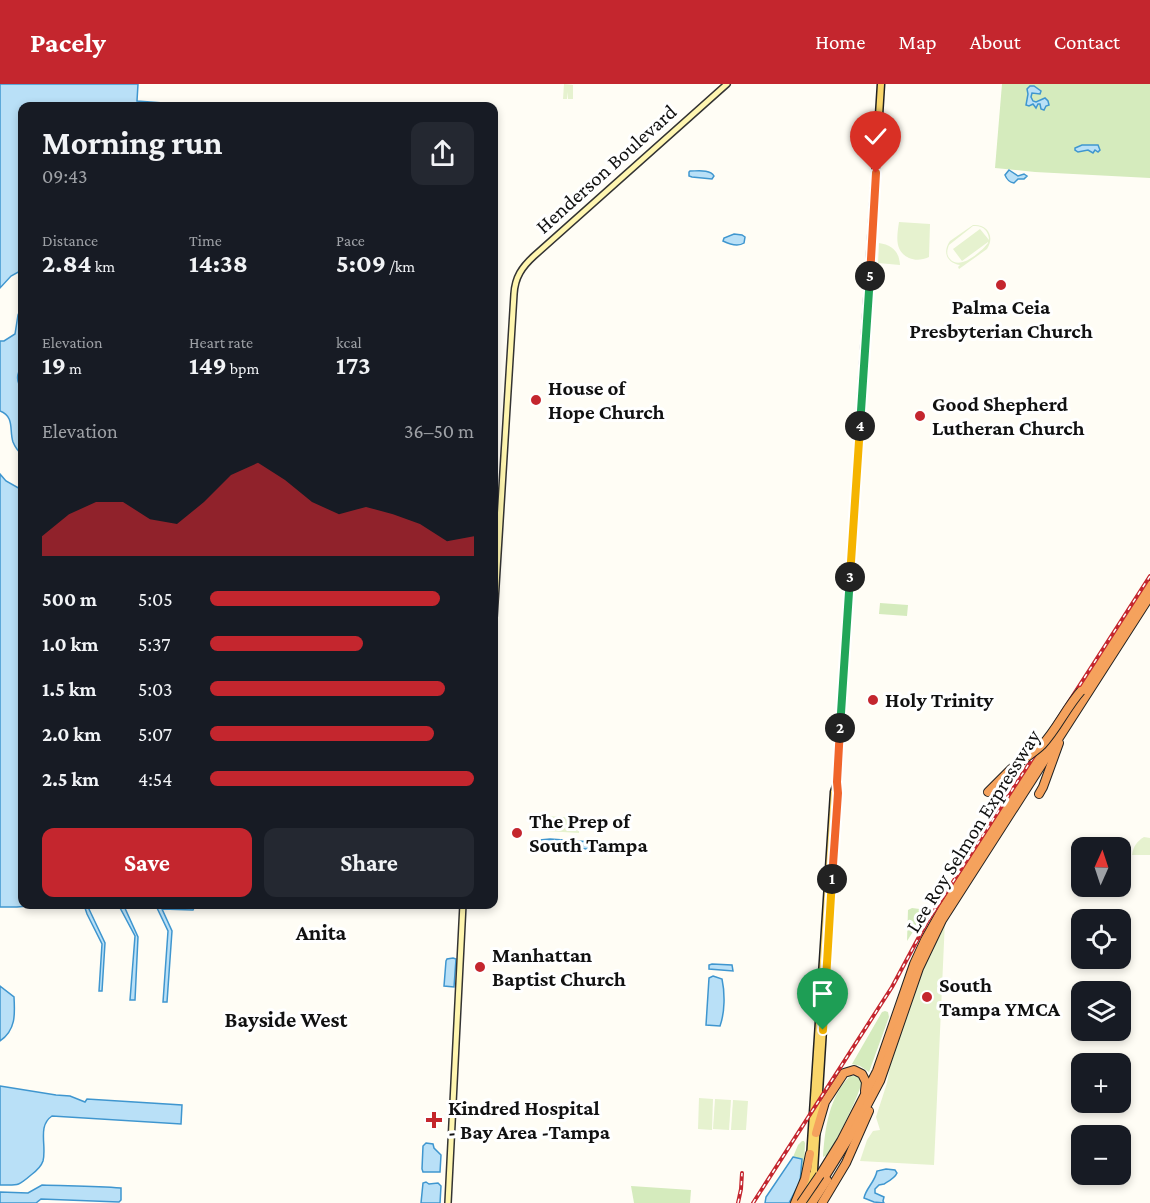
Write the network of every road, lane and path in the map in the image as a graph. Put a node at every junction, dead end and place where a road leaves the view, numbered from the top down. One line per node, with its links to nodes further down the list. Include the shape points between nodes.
1 (727, 84): 3 (main road, Henderson Boulevard, via 526,263 518,275 514,285)
2 (881, 84): 9 (main road)
3 (498, 551)
4 (1150, 585): 6 (highway, Lee Roy Selmon Expressway)
5 (1150, 596): 6 (highway, Lee Roy Selmon Expressway)
6 (1084, 690): 7 (highway, Lee Roy Selmon Expressway, bridge); 11 (highway, bridge, via 1044,743)
7 (1072, 712): 8 (highway, Lee Roy Selmon Expressway); 10 (highway, Lee Roy Selmon Expressway)
8 (1067, 726): 10 (highway, Lee Roy Selmon Expressway); 12 (highway, via 1046,790)
9 (837, 782): 14 (main road); 15 (main road)
10 (1025, 785): 13 (highway, Lee Roy Selmon Expressway)
11 (988, 792)
12 (1039, 794)
13 (1014, 802): 21 (highway, Lee Roy Selmon Expressway, via 929,944); 21 (highway, Lee Roy Selmon Expressway, via 925,940)
14 (828, 878): 15 (main road); 17 (main road)
15 (831, 897): 17 (main road)
16 (463, 909): 26 (main road)
17 (826, 944): 18 (main road); 19 (main road)
18 (821, 988): 19 (main road); 20 (main road)
19 (824, 1008): 20 (main road)
20 (821, 1027): 23 (main road); 24 (main road)
21 (877, 1079): 22 (highway, Lee Roy Selmon Expressway); 25 (highway); 29 (highway, via 853,1149)
22 (858, 1107): 23 (highway, via 866,1079 859,1071 849,1070 829,1095); 25 (highway, Lee Roy Selmon Expressway)
23 (816, 1133): 28 (main road)
24 (810, 1154): 27 (highway, via 806,1179); 28 (main road)
25 (821, 1181): 28 (highway, bridge)
26 (448, 1203)
27 (795, 1203)
28 (807, 1203)
29 (822, 1203)

